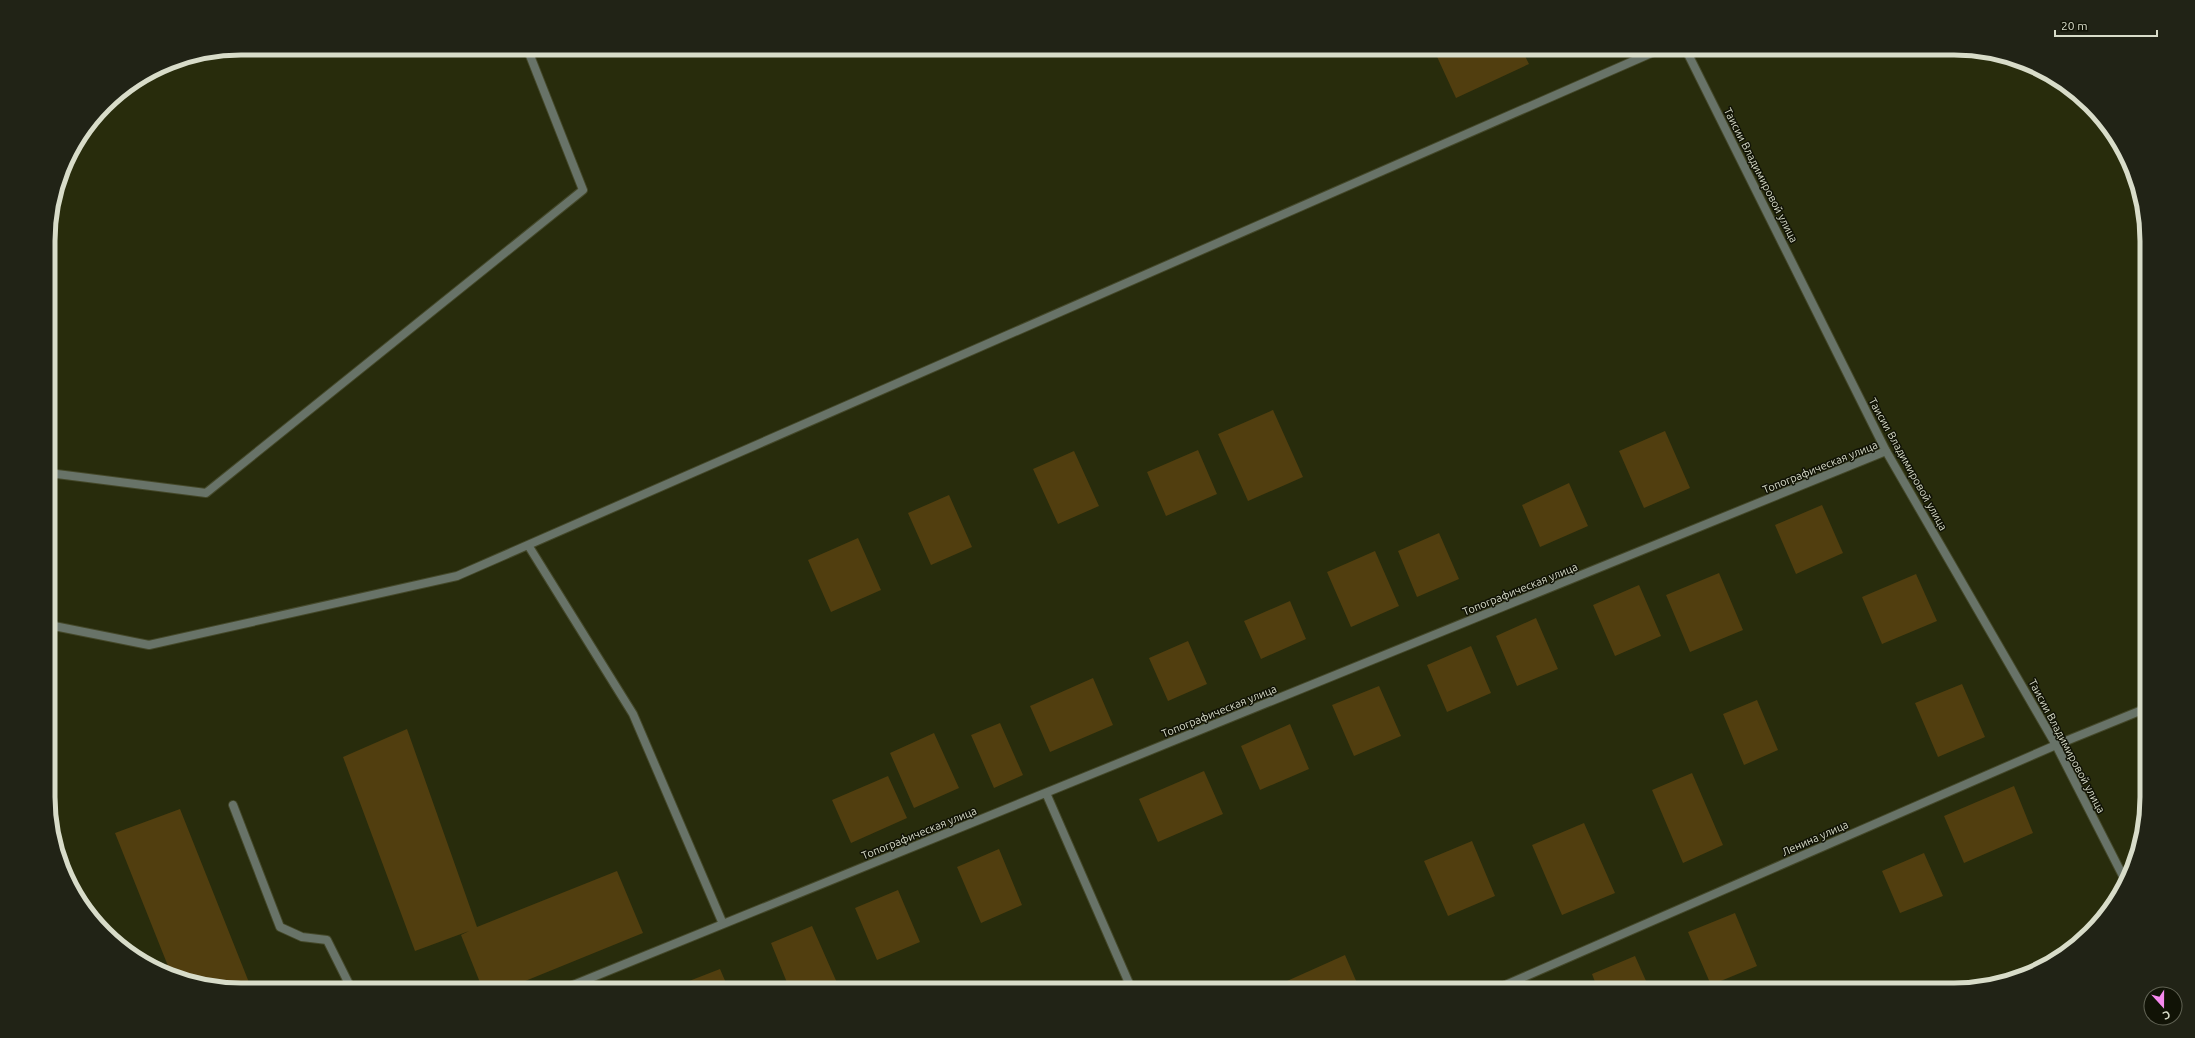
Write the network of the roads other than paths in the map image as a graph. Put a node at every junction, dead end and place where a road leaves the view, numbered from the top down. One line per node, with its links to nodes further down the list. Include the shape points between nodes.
1 (530, 55): 5 (street, via 583,190 206,493)
2 (1647, 55): 6 (street)
3 (1688, 55): 4 (street, Таисии Владимировой улица)
4 (1886, 451): 9 (street, Таисии Владимировой улица); 10 (street, Топографическая улица)
5 (55, 474)
6 (528, 545): 7 (street, via 457,576 149,645); 13 (street, via 633,714)
7 (55, 626)
8 (2140, 711): 9 (street, Ленина улица)
9 (2056, 745): 12 (street, Таисии Владимировой улица); 17 (street, Ленина улица)
10 (1046, 794): 13 (street, Топографическая улица); 16 (street)
11 (233, 805): 14 (street, via 280,927 302,937 327,940)
12 (2123, 875)
13 (723, 924): 15 (street, Топографическая улица)
14 (348, 983)
15 (577, 983)
16 (1129, 983)
17 (1510, 983)

